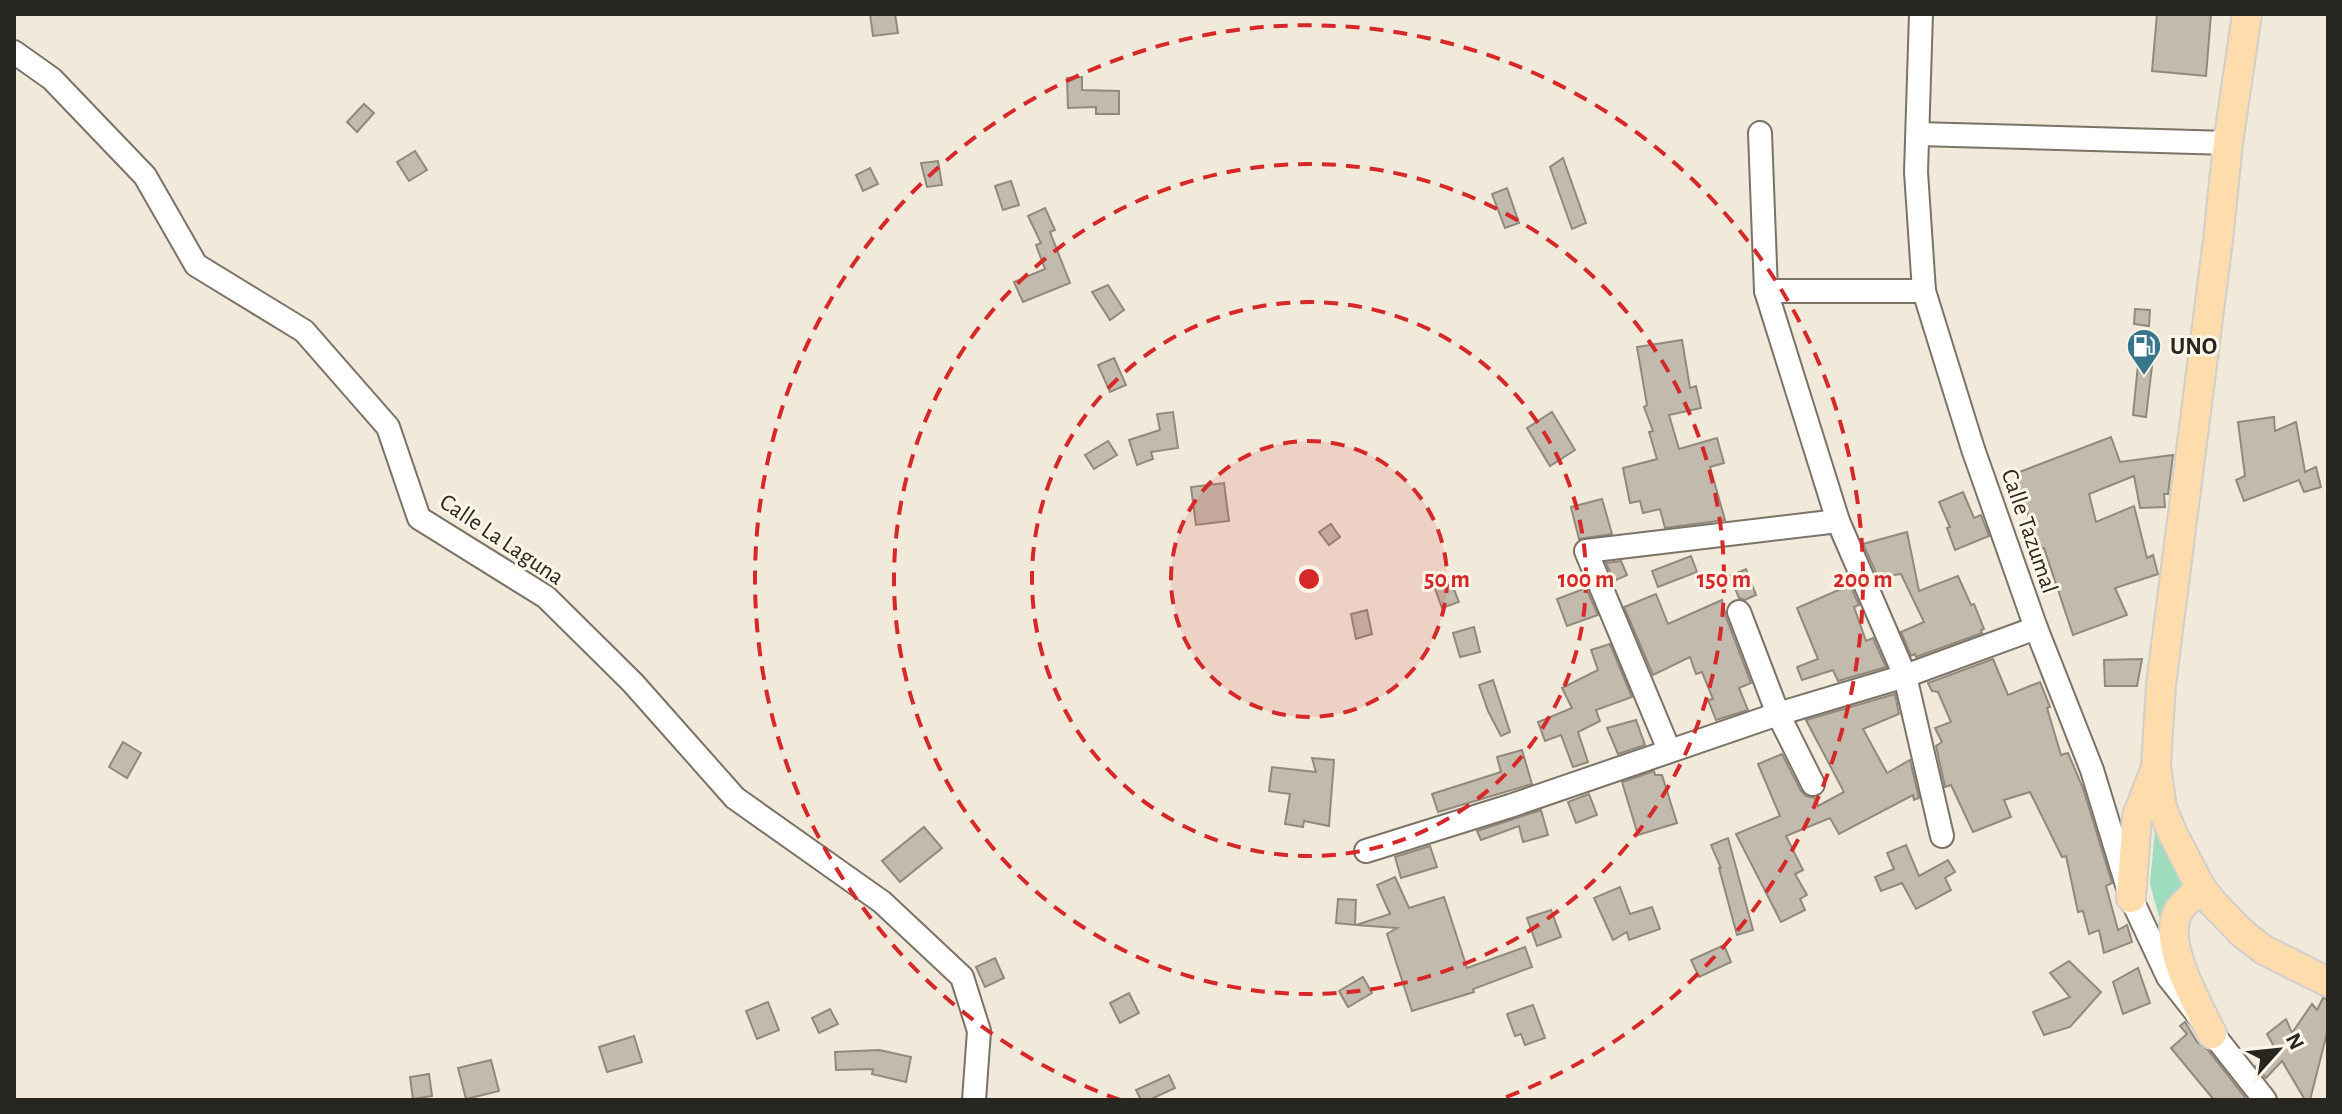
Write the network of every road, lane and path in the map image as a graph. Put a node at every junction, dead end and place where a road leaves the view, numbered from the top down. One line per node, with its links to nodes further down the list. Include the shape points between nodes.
1 (1921, 14): 5 (street, Calle Tazumal)
2 (2247, 14): 6 (main road)
3 (14, 52): 23 (street, Calle La Laguna, via 52,79 145,176 196,265 304,331 388,427 419,518 546,597 633,683 735,798 882,902 962,977 979,1031)
4 (1760, 133): 7 (street)
5 (1918, 134): 6 (street); 8 (street, Calle Tazumal)
6 (2228, 143): 15 (main road, via 2161,685)
7 (1766, 291): 8 (street); 9 (street)
8 (1924, 291): 11 (street, Calle Tazumal)
9 (1838, 521): 12 (street); 14 (street, via 1586,551)
10 (1739, 612): 13 (street)
11 (2036, 628): 12 (street); 20 (street, Calle Tazumal, via 2092,770)
12 (1905, 676): 13 (street); 17 (street)
13 (1778, 714): 14 (street); 16 (street)
14 (1669, 750): 18 (street)
15 (2156, 765): 19 (main road, via 2162,808); 20 (main road, via 2137,816)
16 (1813, 784)
17 (1942, 836)
18 (1366, 851)
19 (2201, 888): 21 (main road, via 2264,950); 22 (main road, via 2180,908 2173,936)
20 (2131, 898): 22 (street, Calle Tazumal, via 2168,977)
21 (2328, 982)
22 (2212, 1034): 24 (street, Calle Tazumal)
23 (974, 1100)
24 (2265, 1100)

